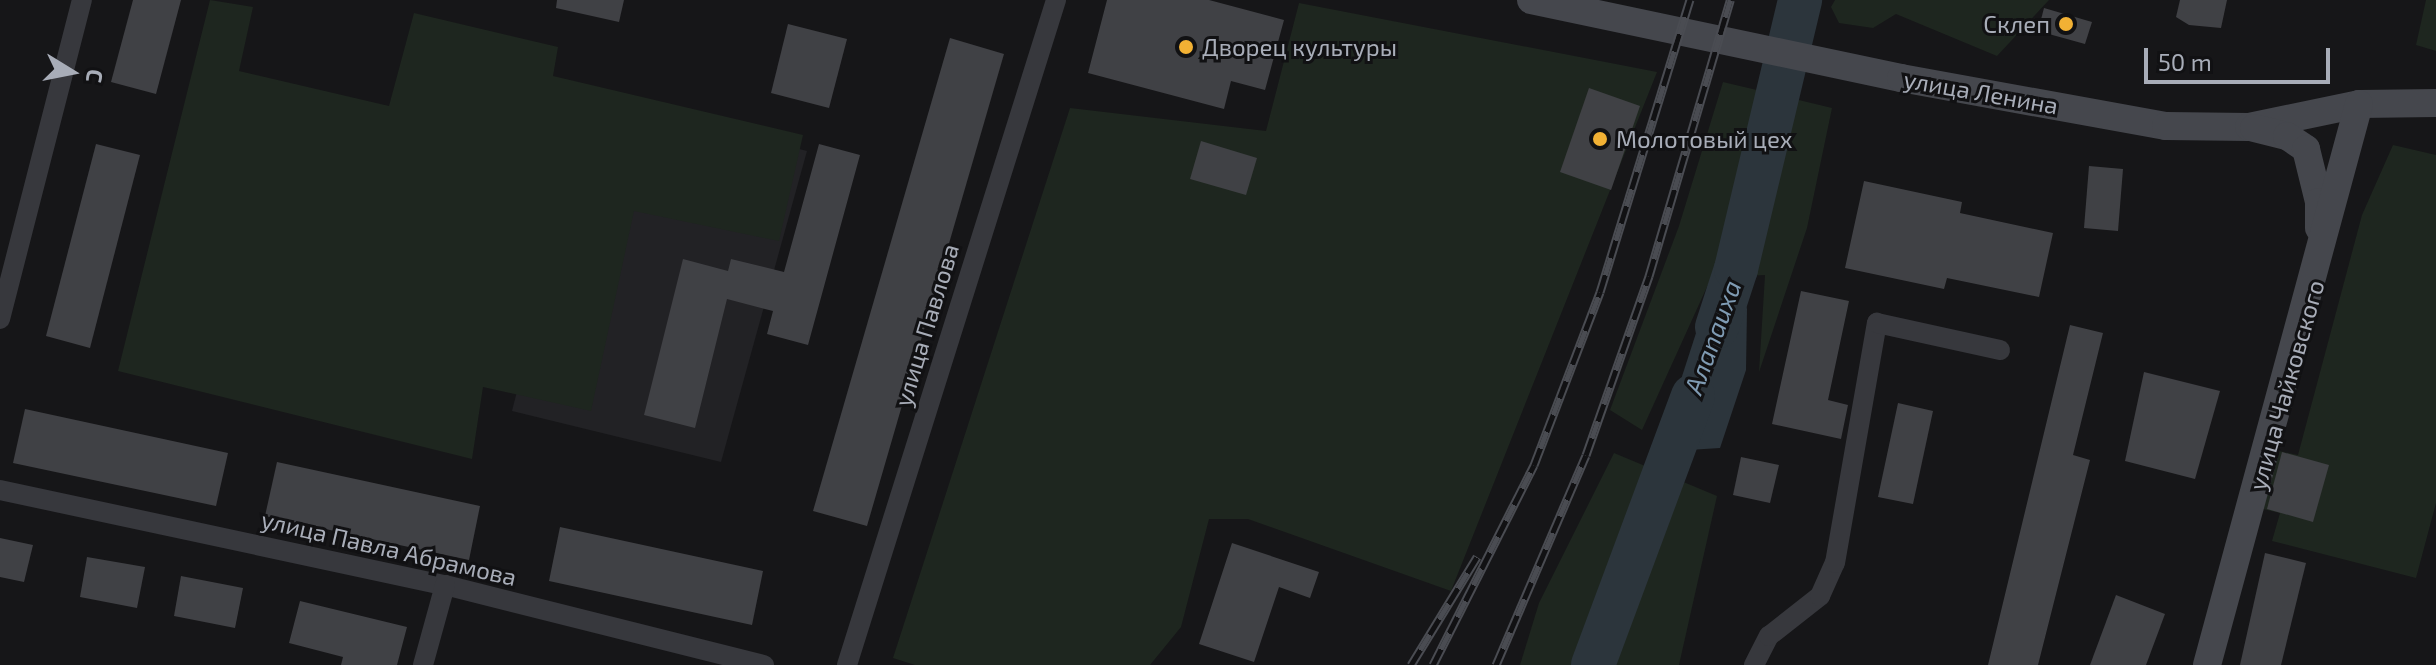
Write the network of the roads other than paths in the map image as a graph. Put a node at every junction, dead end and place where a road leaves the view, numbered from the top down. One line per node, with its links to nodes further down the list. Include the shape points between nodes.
1 (82, 0): 8 (street)
2 (1056, 0): 14 (street, улица Павлова)
3 (1531, 0): 6 (main road, улица Ленина, via 1901,78 2166,126)
4 (2436, 103): 5 (main road, улица Ленина)
5 (2359, 104): 6 (main road, улица Ленина); 7 (main road, улица Чайковского)
6 (2249, 127): 7 (main road, via 2287,136 2306,149 2319,202)
7 (2317, 272): 16 (main road, улица Чайковского)
8 (0, 319)
9 (2000, 350): 15 (street, via 1877,323 1835,563 1820,596 1769,636)
10 (0, 490): 11 (street, улица Павла Абрамова)
11 (445, 585): 12 (street); 13 (street, улица Павла Абрамова)
12 (423, 665)
13 (764, 665)
14 (847, 665)
15 (1754, 665)
16 (2207, 665)

